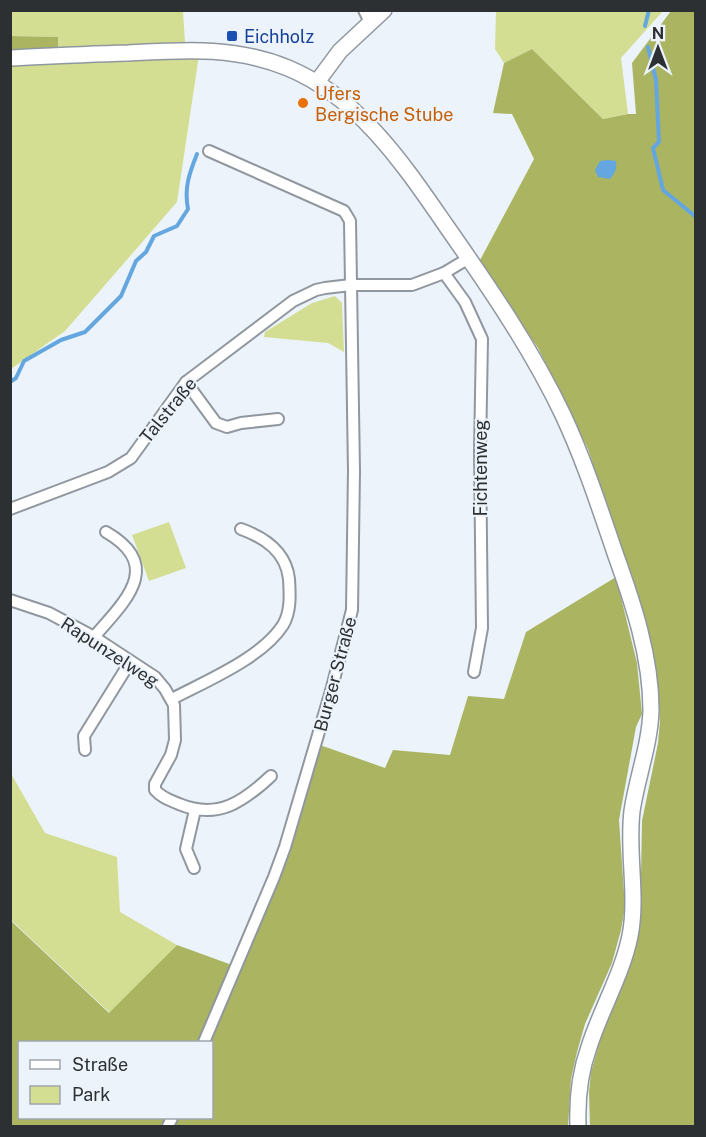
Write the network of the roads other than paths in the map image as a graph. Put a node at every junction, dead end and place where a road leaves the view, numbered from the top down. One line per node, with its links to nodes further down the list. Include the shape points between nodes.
1 (384, 10): 2 (street)
2 (367, 16): 4 (street)
3 (10, 58): 4 (street, via 208,50 259,58)
4 (317, 82): 6 (street, via 368,123 401,161)
5 (209, 152): 8 (street, via 344,211 350,221)
6 (469, 258): 7 (street, Talstraße); 24 (street, via 530,351 562,413 632,606 647,663 651,715 632,812 634,896 629,938 588,1048 578,1096)
7 (444, 273): 8 (street, Talstraße, via 412,285); 17 (street, Fichtenweg, via 465,302 482,339 482,628)
8 (351, 285): 9 (street, Talstraße, via 316,290 294,302); 23 (street, Burger Straße, via 352,610 285,847)
9 (186, 382): 10 (street, via 216,423 227,427); 11 (street, Talstraße, via 131,458 108,472)
10 (278, 419)
11 (10, 508)
12 (242, 529): 18 (street, via 273,545 282,557 290,589 284,624 248,658)
13 (106, 532): 15 (street, via 128,549 138,574 134,587)
14 (10, 600): 15 (street, Rapunzelweg, via 49,613)
15 (94, 637): 16 (street, Rapunzelweg)
16 (130, 662): 18 (street, Rapunzelweg, via 155,677); 19 (street, via 84,736)
17 (474, 672)
18 (172, 699): 21 (street, Rapunzelweg, via 175,740 155,790 160,796)
19 (84, 750)
20 (271, 776): 21 (street, via 232,806)
21 (195, 810): 22 (street, via 186,849)
22 (194, 868)
23 (204, 1041)
24 (578, 1126)

